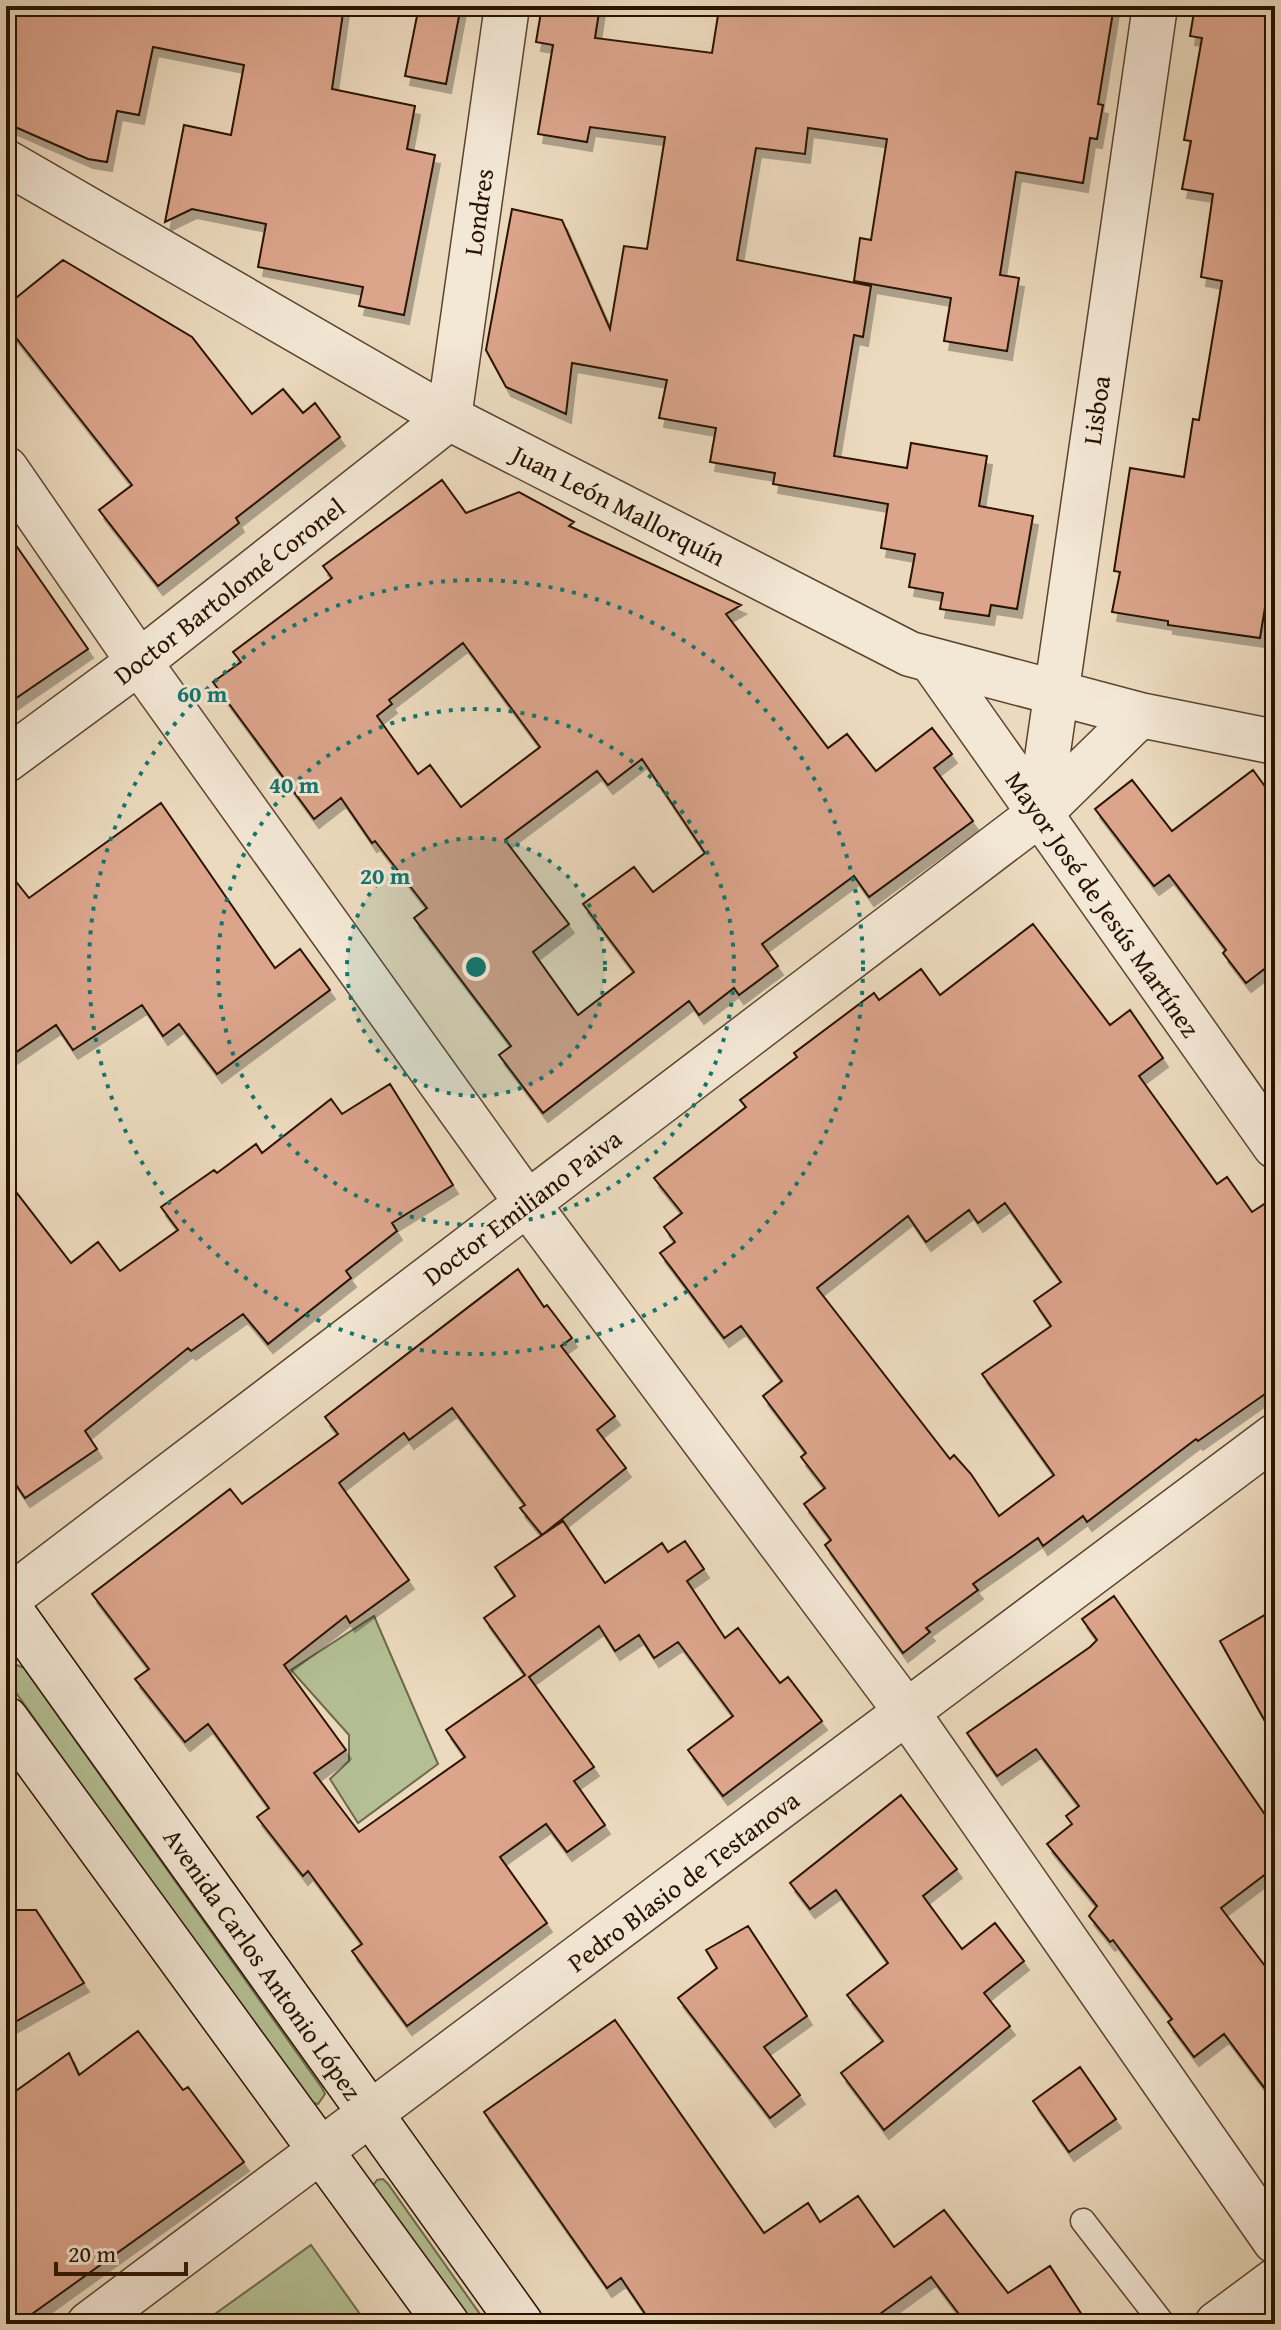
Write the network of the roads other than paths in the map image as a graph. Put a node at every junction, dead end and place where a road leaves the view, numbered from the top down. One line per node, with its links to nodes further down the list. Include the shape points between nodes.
1 (507, 6): 4 (street, Londres)
2 (1155, 6): 8 (street, Lisboa)
3 (6, 162): 4 (street, Juan León Mallorquín)
4 (449, 418): 6 (street, Juan León Mallorquín); 7 (street, Doctor Bartolomé Coronel)
5 (6, 469): 7 (street)
6 (932, 661): 8 (street, Juan León Mallorquín); 12 (street, Mayor José de Jesús Martínez)
7 (139, 662): 11 (street, Doctor Bartolomé Coronel); 14 (street)
8 (1055, 695): 9 (street, Juan León Mallorquín); 12 (street, Lisboa)
9 (1140, 715): 10 (street, Juan León Mallorquín); 12 (street, Doctor Emiliano Paiva)
10 (1275, 742)
11 (6, 760)
12 (1039, 814): 13 (street, Mayor José de Jesús Martínez); 14 (street, Doctor Emiliano Paiva)
13 (1275, 1146)
14 (527, 1203): 16 (street, Doctor Emiliano Paiva); 17 (street)
15 (1275, 1436): 17 (street, Pedro Blasio de Testanova)
16 (6, 1602): 19 (street, Avenida Carlos Antonio López)
17 (908, 1714): 19 (street, Pedro Blasio de Testanova); 22 (street)
18 (6, 1719): 20 (street)
19 (371, 2114): 20 (street, Pedro Blasio de Testanova); 26 (street, Avenida Carlos Antonio López)
20 (323, 2150): 24 (street, Pedro Blasio de Testanova); 25 (street)
21 (1083, 2221): 27 (lane)
22 (1275, 2241)
23 (1275, 2281): 28 (street)
24 (89, 2324)
25 (447, 2324)
26 (521, 2324)
27 (1163, 2324)
28 (1217, 2324)

